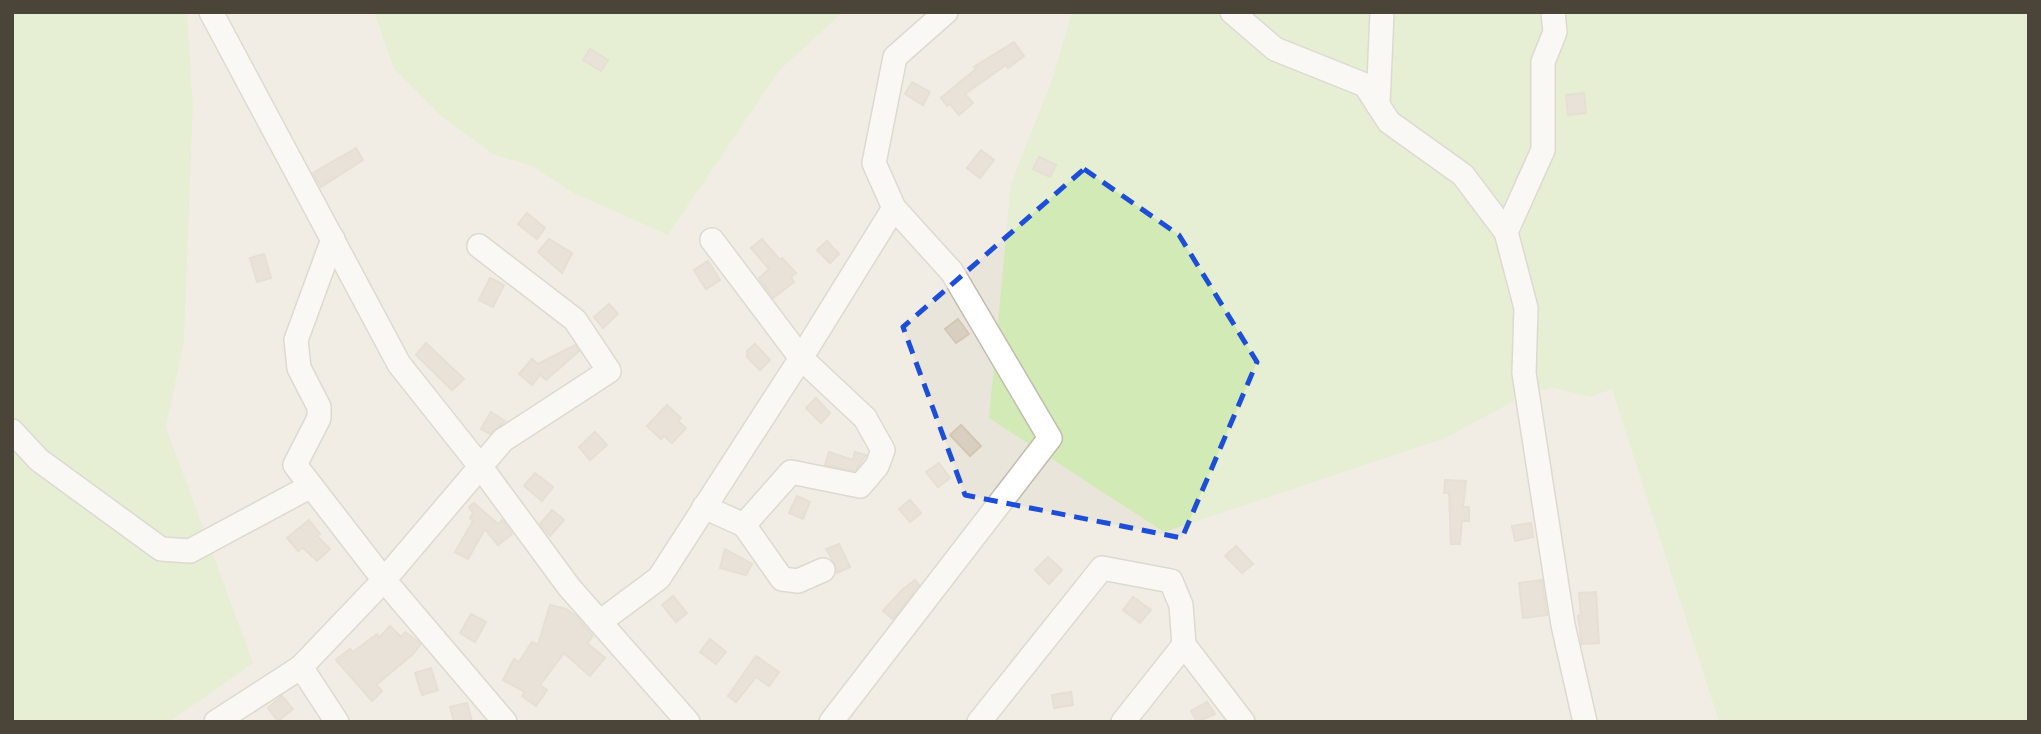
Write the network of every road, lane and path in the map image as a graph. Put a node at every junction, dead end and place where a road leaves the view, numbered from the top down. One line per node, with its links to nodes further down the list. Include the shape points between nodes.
1 (211, 12): 9 (street)
2 (946, 12): 7 (street, via 895,57 874,163)
3 (1232, 12): 6 (street, via 1275,49 1365,85)
4 (1382, 12): 6 (street)
5 (1553, 12): 8 (street, via 1555,32 1543,62 1543,150)
6 (1378, 105): 8 (street, via 1390,122 1463,175)
7 (894, 208): 12 (street); 27 (street, via 953,272 1050,438)
8 (1506, 232): 31 (street, via 1526,308 1524,373 1563,625)
9 (333, 239): 14 (street, via 399,365); 15 (street, via 296,340 299,368 319,407 319,418 295,465)
10 (712, 240): 12 (street)
11 (480, 246): 14 (street, via 575,320 609,372 503,440)
12 (801, 358): 16 (street); 17 (street, via 865,418 883,450 877,466 860,486 791,472)
13 (12, 431): 15 (street, via 39,460 160,550 191,551)
14 (480, 466): 19 (street); 20 (street)
15 (311, 486): 19 (street)
16 (704, 507): 17 (street); 20 (street, via 659,578)
17 (744, 525): 18 (street, via 782,579 798,581)
18 (822, 570)
19 (384, 580): 22 (street); 25 (street)
20 (600, 622): 26 (street)
21 (1184, 645): 28 (street, via 1181,605 1171,581 1102,568); 29 (street); 30 (street)
22 (302, 667): 23 (street); 24 (street)
23 (216, 722)
24 (337, 722)
25 (505, 722)
26 (688, 722)
27 (831, 722)
28 (979, 722)
29 (1123, 722)
30 (1242, 722)
31 (1586, 722)

